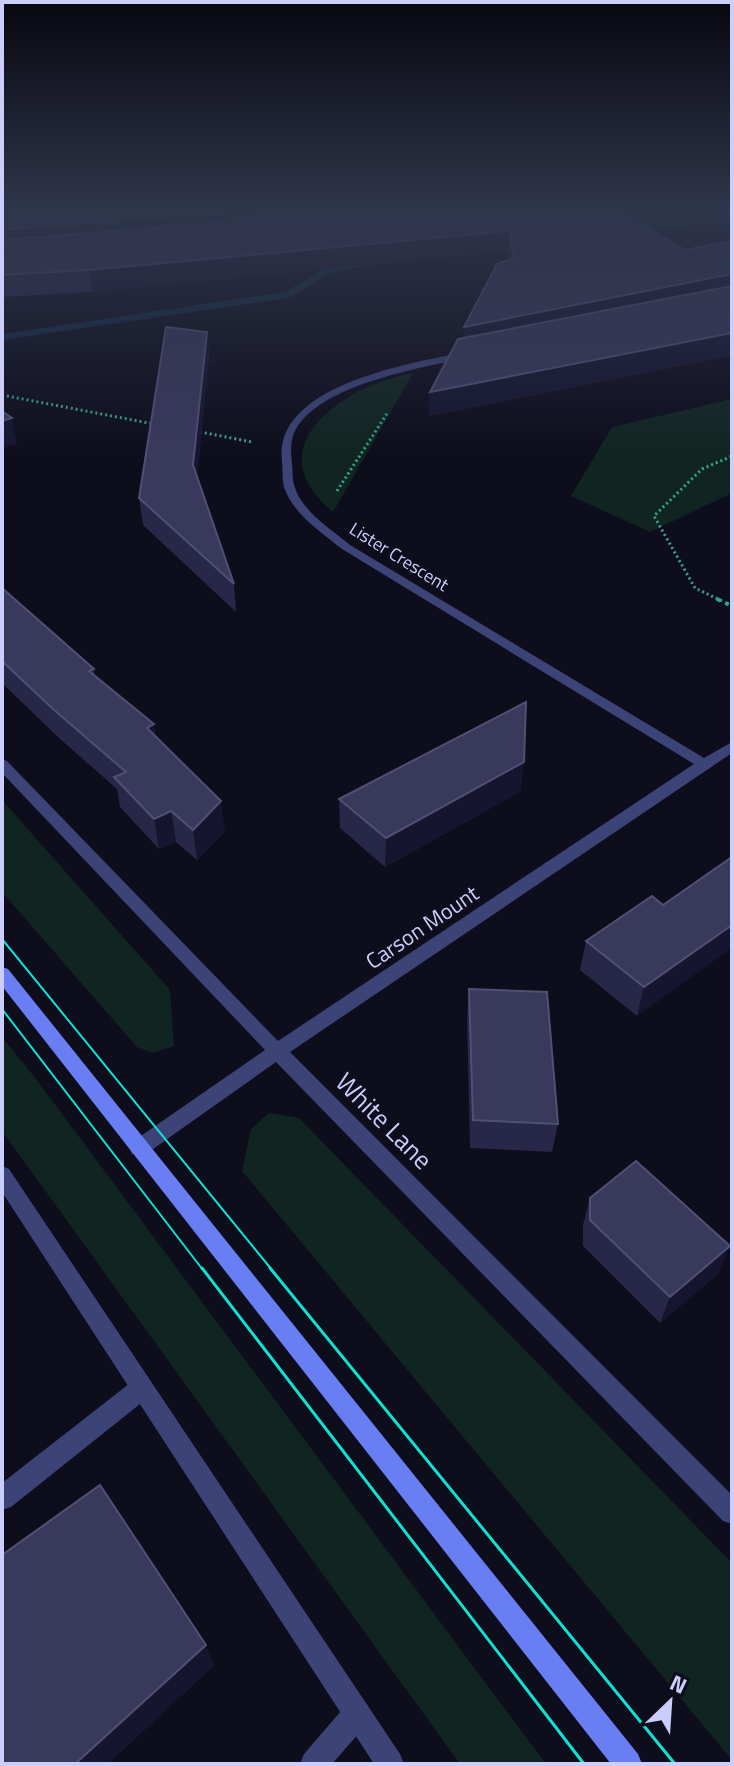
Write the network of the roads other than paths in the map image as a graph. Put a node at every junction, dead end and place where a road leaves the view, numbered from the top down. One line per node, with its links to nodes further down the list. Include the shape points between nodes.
1 (481, 352): 4 (street, Lister Crescent, via 358,382 322,402 291,429 285,448 290,489 346,547)
2 (732, 746): 4 (street, Carson Mount)
3 (2, 764): 6 (street, White Lane)
4 (704, 764): 6 (street, Carson Mount)
5 (2, 974): 7 (main road)
6 (277, 1051): 7 (street, Carson Mount); 11 (street, White Lane)
7 (139, 1148): 15 (main road)
8 (2, 1175): 9 (street)
9 (142, 1388): 10 (street); 12 (street)
10 (2, 1498)
11 (732, 1512)
12 (357, 1714): 13 (street); 14 (street)
13 (314, 1764)
14 (390, 1764)
15 (628, 1764)

